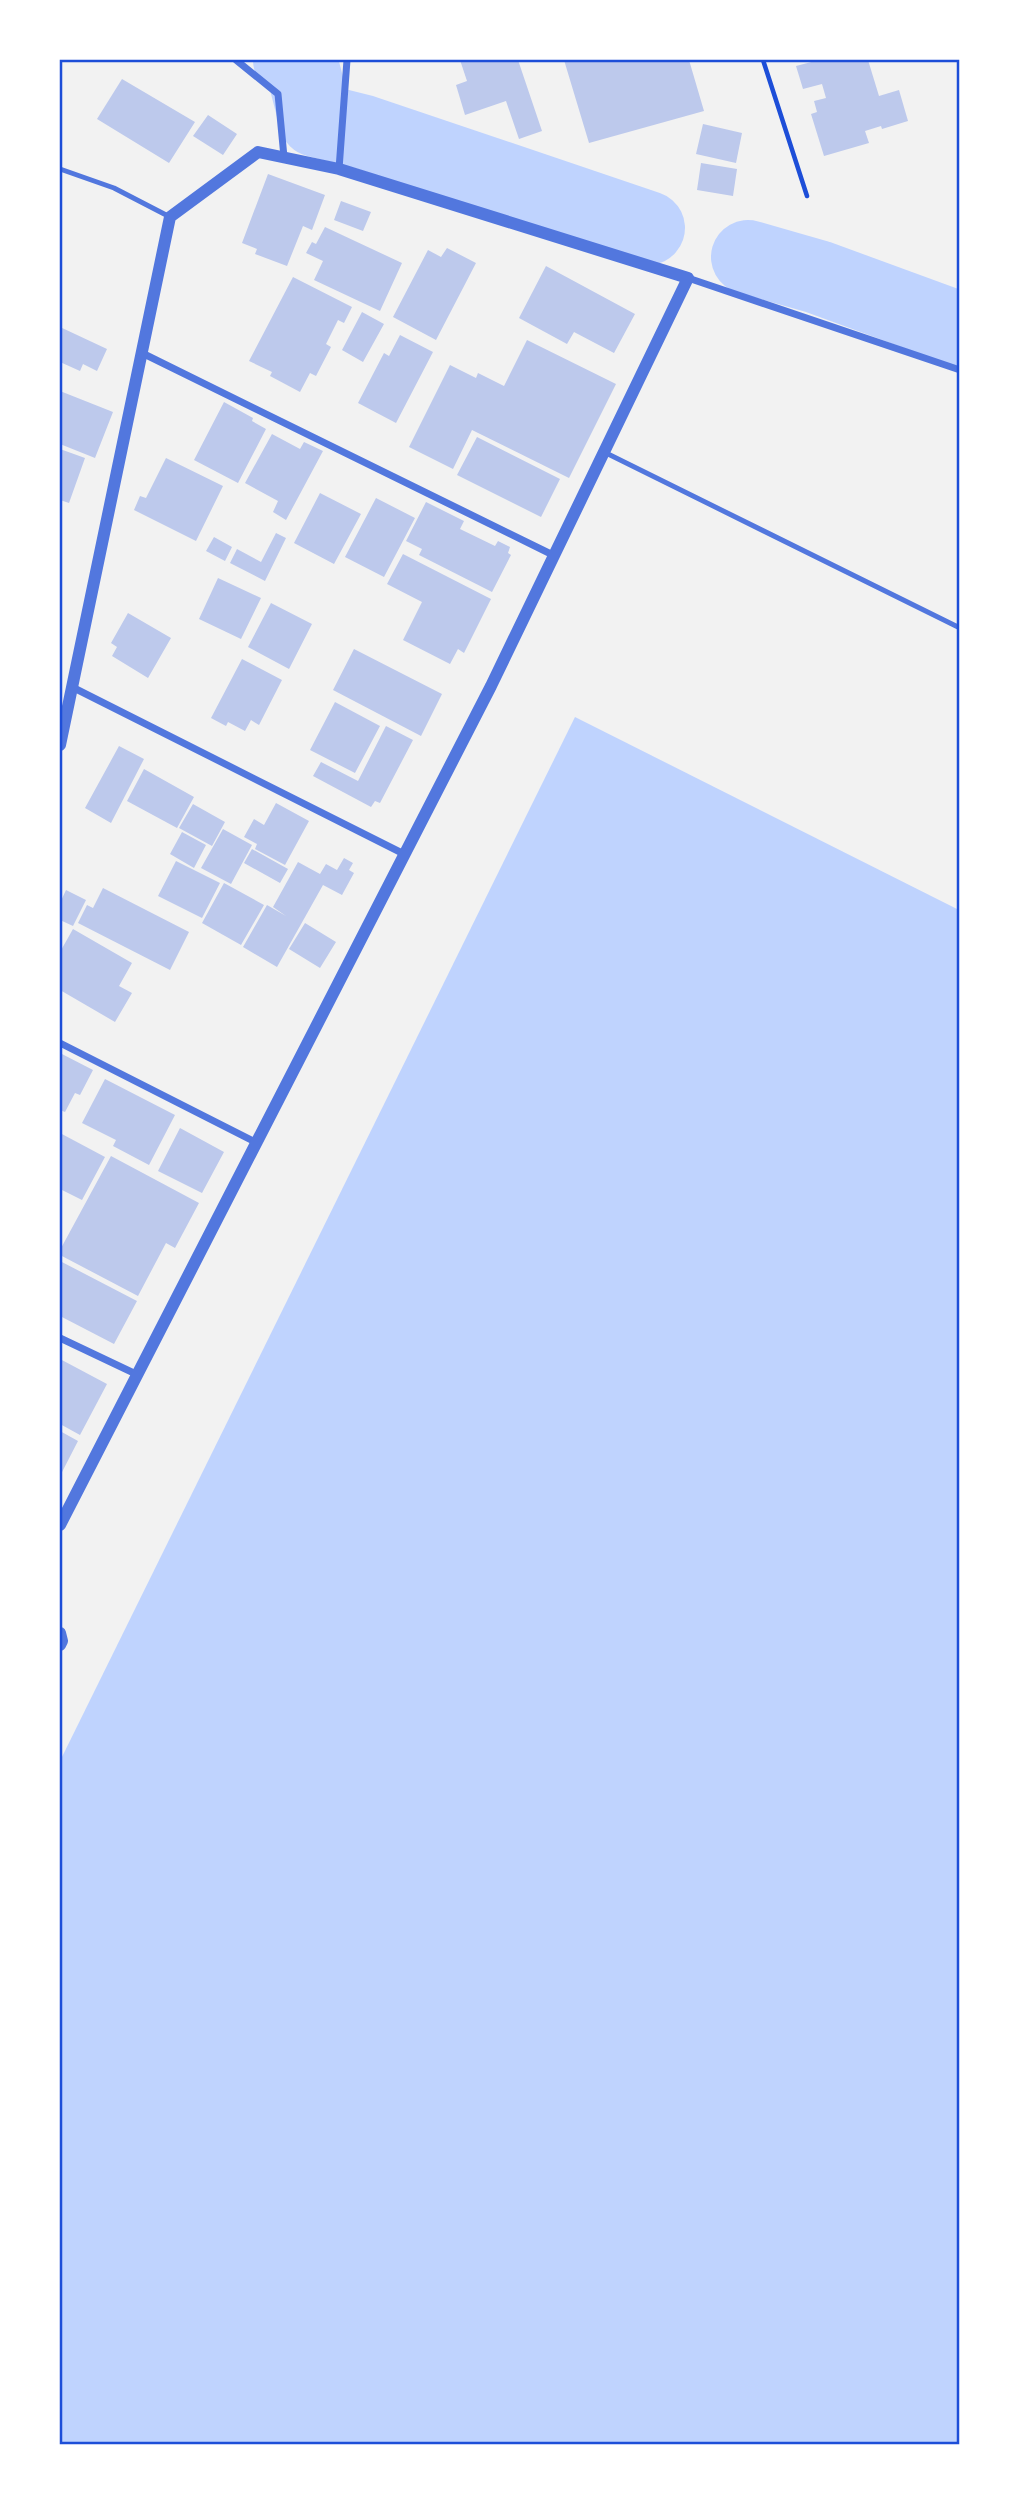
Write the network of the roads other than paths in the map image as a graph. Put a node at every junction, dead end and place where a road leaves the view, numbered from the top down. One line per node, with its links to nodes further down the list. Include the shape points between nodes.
1 (236, 60): 3 (street, via 278,93)
2 (347, 60): 5 (street)
3 (284, 157): 5 (street); 6 (street, via 258,152)
4 (60, 169): 6 (lane, via 114,188)
5 (339, 169): 7 (street)
6 (170, 217): 8 (street)
7 (688, 278): 9 (street); 10 (street)
8 (142, 353): 11 (street); 13 (street)
9 (960, 370)
10 (604, 452): 11 (street); 12 (lane)
11 (555, 556): 15 (street)
12 (960, 628)
13 (72, 687): 14 (street); 15 (street)
14 (60, 745)
15 (404, 854): 17 (street)
16 (60, 1043): 17 (street)
17 (257, 1143): 19 (street)
18 (60, 1338): 19 (street)
19 (139, 1375): 20 (street)
20 (60, 1525)
21 (60, 1633): 22 (street)
22 (60, 1645)

